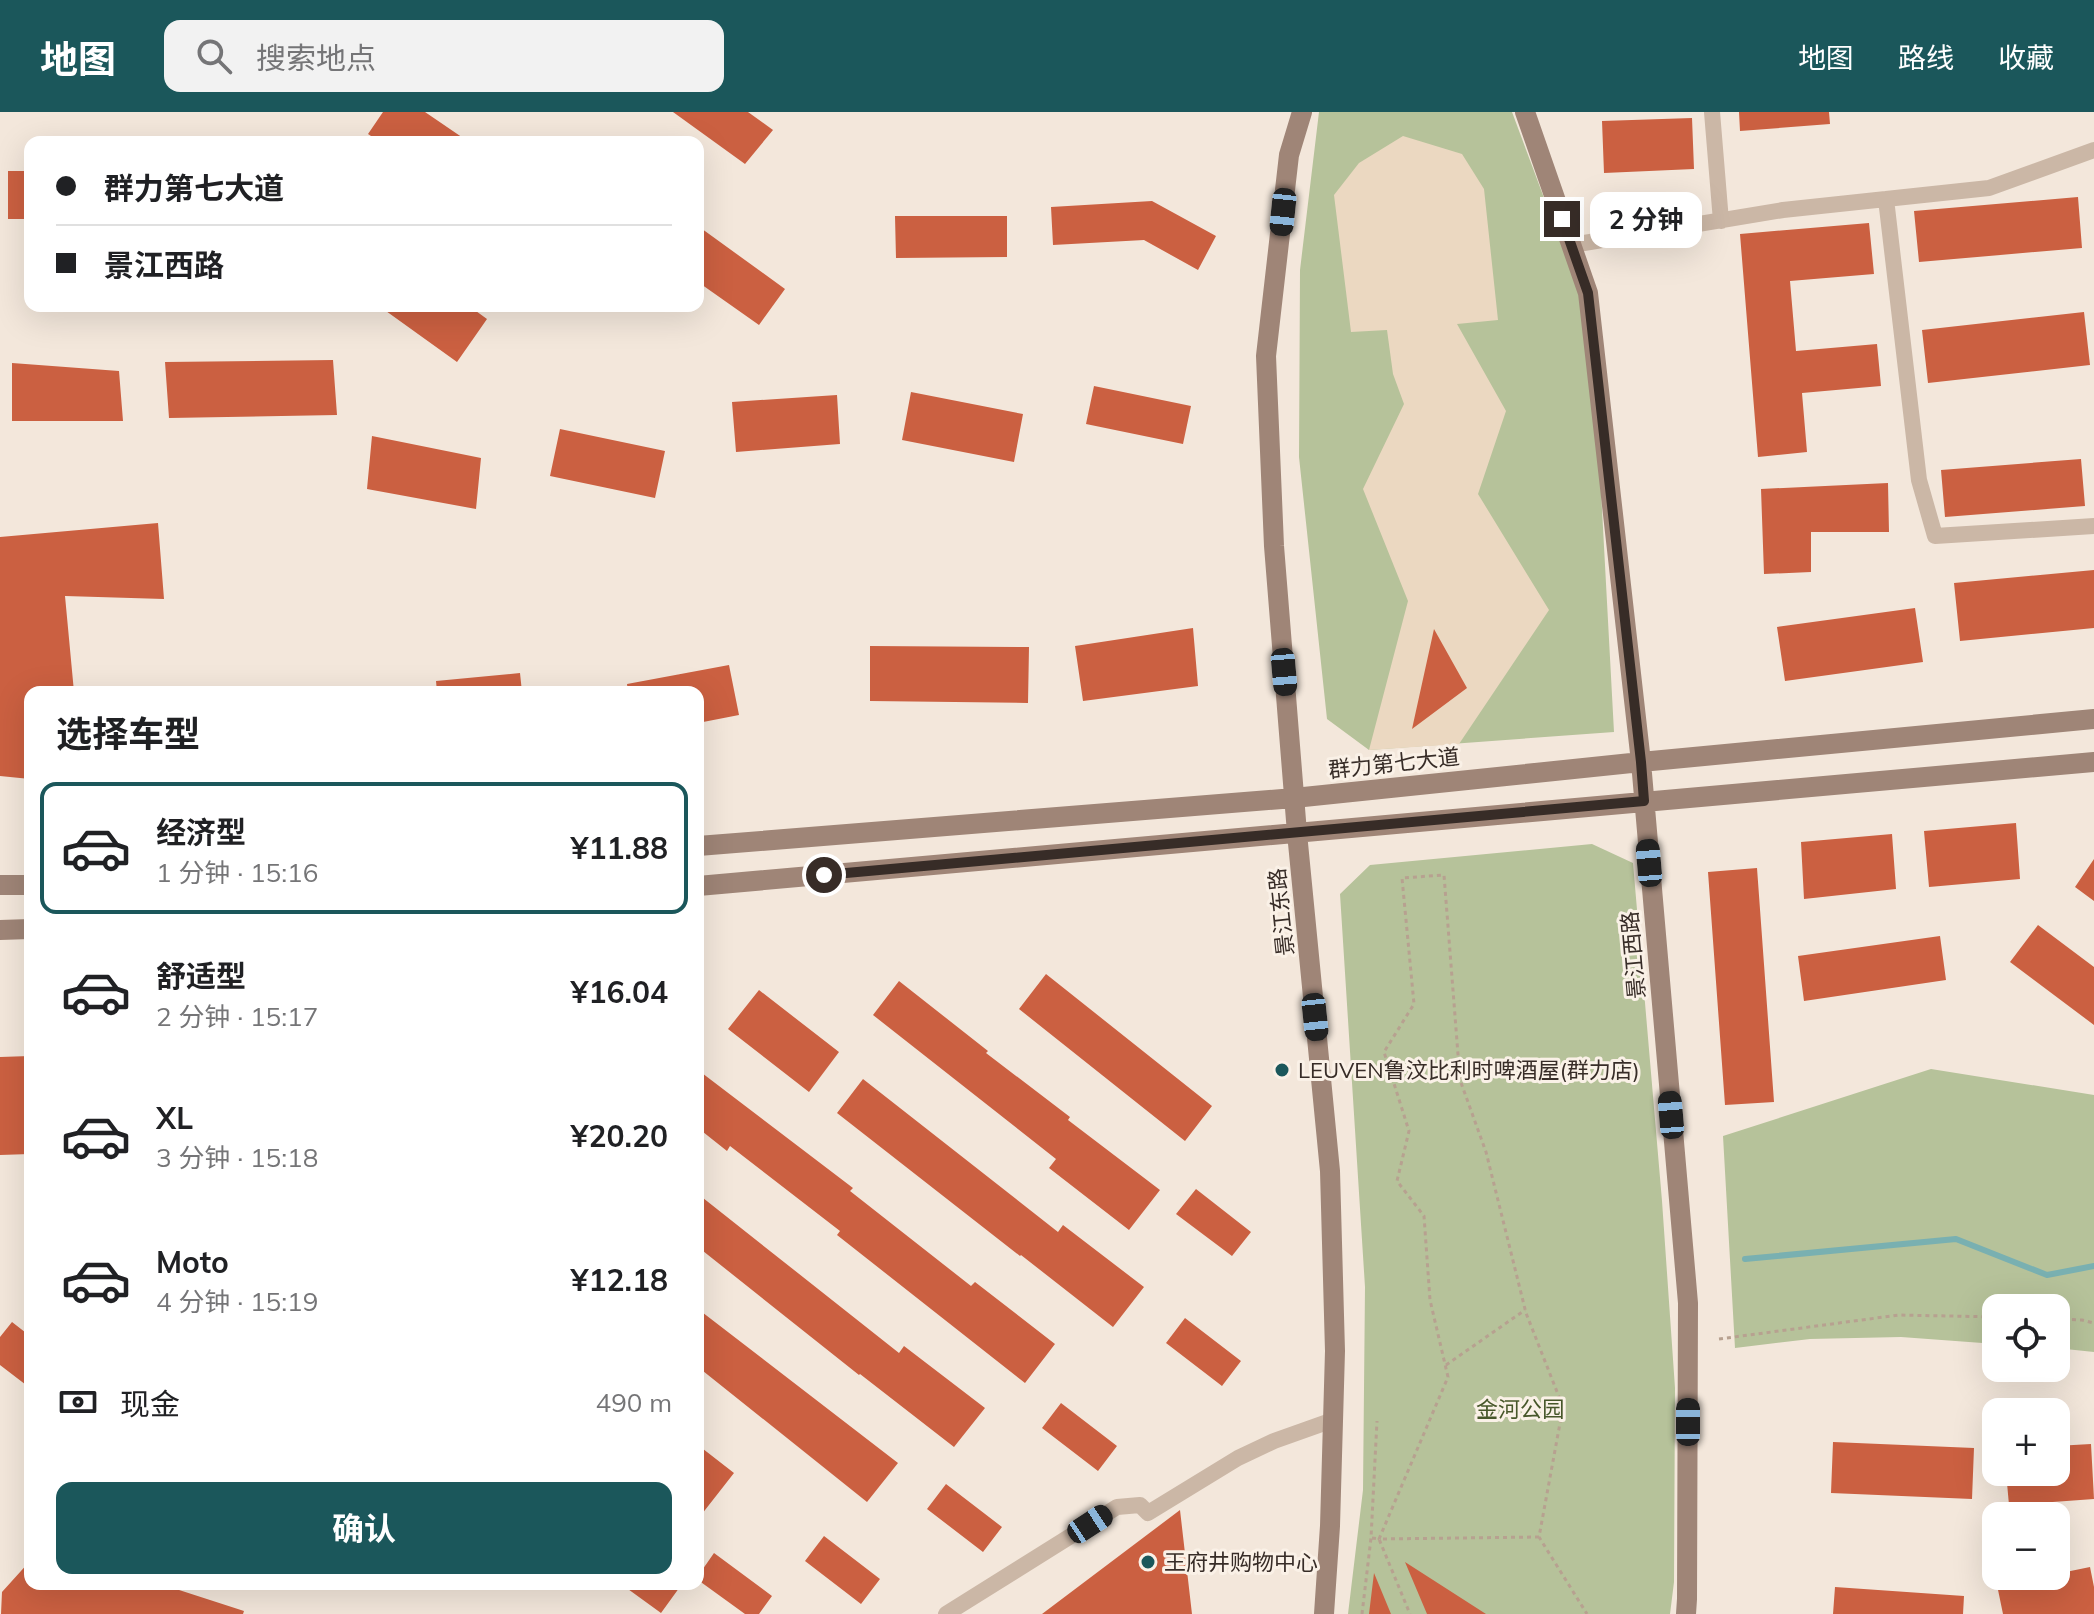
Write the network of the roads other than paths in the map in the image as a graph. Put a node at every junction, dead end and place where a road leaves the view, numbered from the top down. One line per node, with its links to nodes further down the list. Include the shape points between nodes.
1 (1302, 112): 12 (main road, 景江东路, via 1289,155 1266,356 1274,546)
2 (1525, 112): 7 (main road, 景江西路)
3 (1712, 112): 6 (street)
4 (2094, 150): 5 (street, via 1989,188)
5 (1886, 199): 6 (street); 8 (street, via 1919,480 1935,536)
6 (1721, 221): 7 (street)
7 (1572, 245): 10 (main road, 景江西路, via 1588,293)
8 (2094, 526)
9 (2094, 719): 10 (main road, 群力第七大道)
10 (1641, 762): 12 (main road, 群力第七大道); 13 (main road, 景江西路)
11 (2094, 762): 13 (main road)
12 (1294, 798): 14 (main road, 景江东路); 15 (main road, 群力第七大道)
13 (1644, 801): 14 (main road); 24 (main road, 景江西路, via 1688,1303)
14 (1297, 833): 18 (main road); 21 (main road, 景江东路, via 1330,1171)
15 (704, 846)
16 (0, 885): 17 (main road)
17 (24, 885)
18 (704, 885)
19 (24, 929): 20 (main road)
20 (0, 930)
21 (1333, 1420): 22 (street, via 1238,1458 1148,1513 1140,1505 1117,1507); 23 (main road, 景江东路)
22 (946, 1614)
23 (1324, 1614)
24 (1686, 1614)

